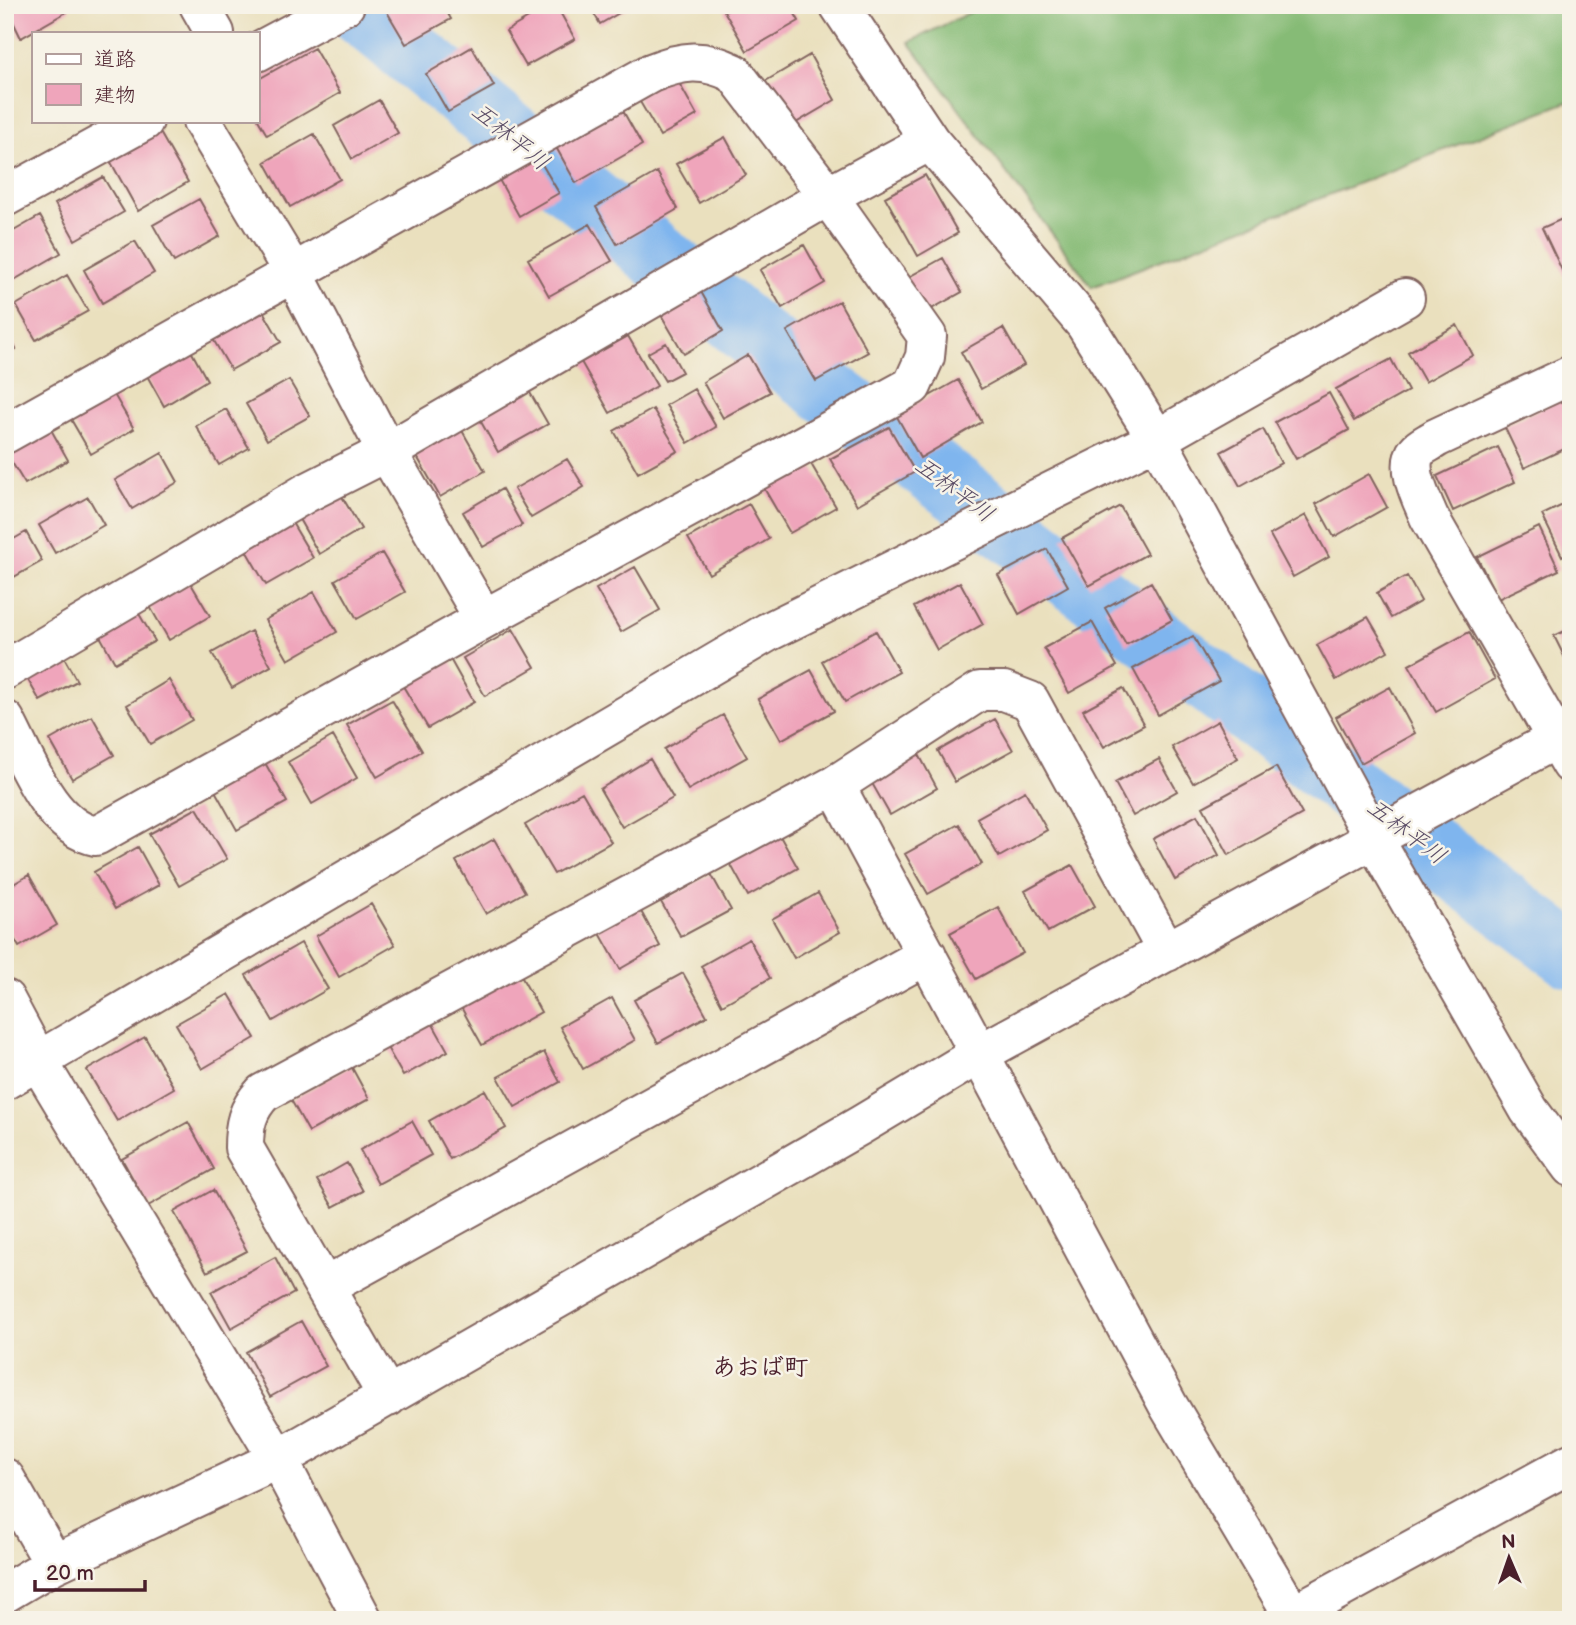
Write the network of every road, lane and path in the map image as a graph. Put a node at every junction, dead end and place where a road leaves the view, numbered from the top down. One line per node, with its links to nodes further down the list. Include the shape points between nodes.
1 (199, 5): 4 (street)
2 (345, 5): 5 (street)
3 (839, 5): 8 (street)
4 (214, 32)
5 (259, 51)
6 (142, 122): 10 (street)
7 (203, 122): 11 (street)
8 (930, 141): 9 (street); 15 (street, via 1085,324)
9 (828, 196): 11 (street, via 734,73 714,64 678,62 651,72); 16 (street); 17 (street, via 926,336 925,357 912,386)
10 (5, 197)
11 (293, 272): 14 (street); 16 (street)
12 (1405, 298): 15 (street)
13 (1571, 376): 20 (street, via 1436,438 1417,450 1414,458 1418,489 1429,517)
14 (5, 434)
15 (1157, 439): 22 (street); 27 (street, via 768,632)
16 (387, 452): 17 (street); 18 (street, via 306,493)
17 (484, 619): 19 (street, via 96,836 71,827 54,810)
18 (5, 670)
19 (5, 720)
20 (1563, 752): 22 (street)
21 (835, 785): 23 (street, via 980,691 1016,694 1030,701); 24 (street); 30 (street, via 262,1093 251,1106 244,1147)
22 (1374, 839): 23 (street); 29 (street, via 1529,1110)
23 (1167, 953): 26 (street)
24 (927, 955): 26 (street); 30 (street)
25 (5, 999): 27 (street)
26 (981, 1053): 31 (street); 37 (street, via 1168,1405)
27 (38, 1061): 28 (street); 32 (street)
28 (5, 1080)
29 (1571, 1167)
30 (325, 1287): 31 (street)
31 (388, 1397): 32 (street)
32 (278, 1459): 35 (street); 38 (street)
33 (1571, 1463): 37 (street)
34 (5, 1478): 35 (street)
35 (54, 1564): 36 (street)
36 (5, 1592)
37 (1290, 1618)
38 (363, 1620)

